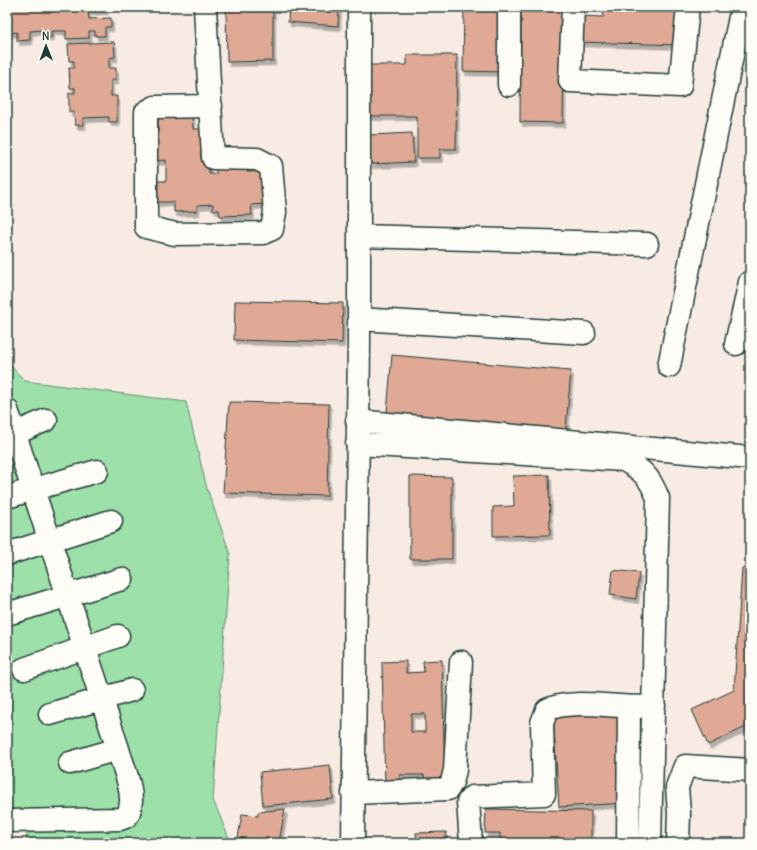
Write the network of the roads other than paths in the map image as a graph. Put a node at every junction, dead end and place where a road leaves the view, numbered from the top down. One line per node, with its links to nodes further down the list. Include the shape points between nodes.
1 (205, 7): 8 (street)
2 (359, 7): 9 (street)
3 (509, 7): 7 (street)
4 (573, 7): 5 (street, via 570,81 680,86)
5 (688, 7)
6 (742, 7): 15 (street)
7 (509, 85)
8 (211, 106): 8 (street, via 213,158 257,158 271,166 275,212 272,230 175,234 146,227 146,112 155,107)
9 (359, 236): 10 (street); 12 (street)
10 (647, 244)
11 (750, 282): 14 (street)
12 (359, 319): 13 (street); 18 (street)
13 (584, 332)
14 (736, 344)
15 (670, 366)
16 (7, 410): 19 (street)
17 (46, 420): 19 (street)
18 (357, 421): 20 (street); 21 (street)
19 (11, 435): 23 (street)
20 (357, 444): 37 (street, via 624,460 639,468 651,481 658,498); 43 (street)
21 (750, 458)
22 (97, 471): 23 (street)
23 (33, 489): 24 (street); 26 (street)
24 (7, 497)
25 (111, 521): 26 (street)
26 (50, 541): 27 (street); 29 (street)
27 (7, 554)
28 (122, 579): 29 (street)
29 (68, 596): 30 (street); 32 (street)
30 (7, 614)
31 (118, 636): 32 (street)
32 (85, 648): 34 (street); 36 (street)
33 (461, 662): 43 (street, via 455,770 448,789)
34 (24, 669)
35 (132, 690): 36 (street)
36 (102, 700): 39 (street); 40 (street)
37 (654, 706): 38 (street); 48 (street)
38 (629, 708): 46 (street, via 574,705 554,706 546,710 542,723 544,794 472,797 468,802); 47 (street)
39 (50, 714)
40 (118, 750): 41 (street); 44 (street, via 130,792 129,812 120,820)
41 (70, 763)
42 (750, 770): 49 (street, via 685,766 676,787 680,813)
43 (353, 793): 45 (street)
44 (7, 821)
45 (353, 843)
46 (471, 843)
47 (628, 843)
48 (650, 843)
49 (678, 843)

